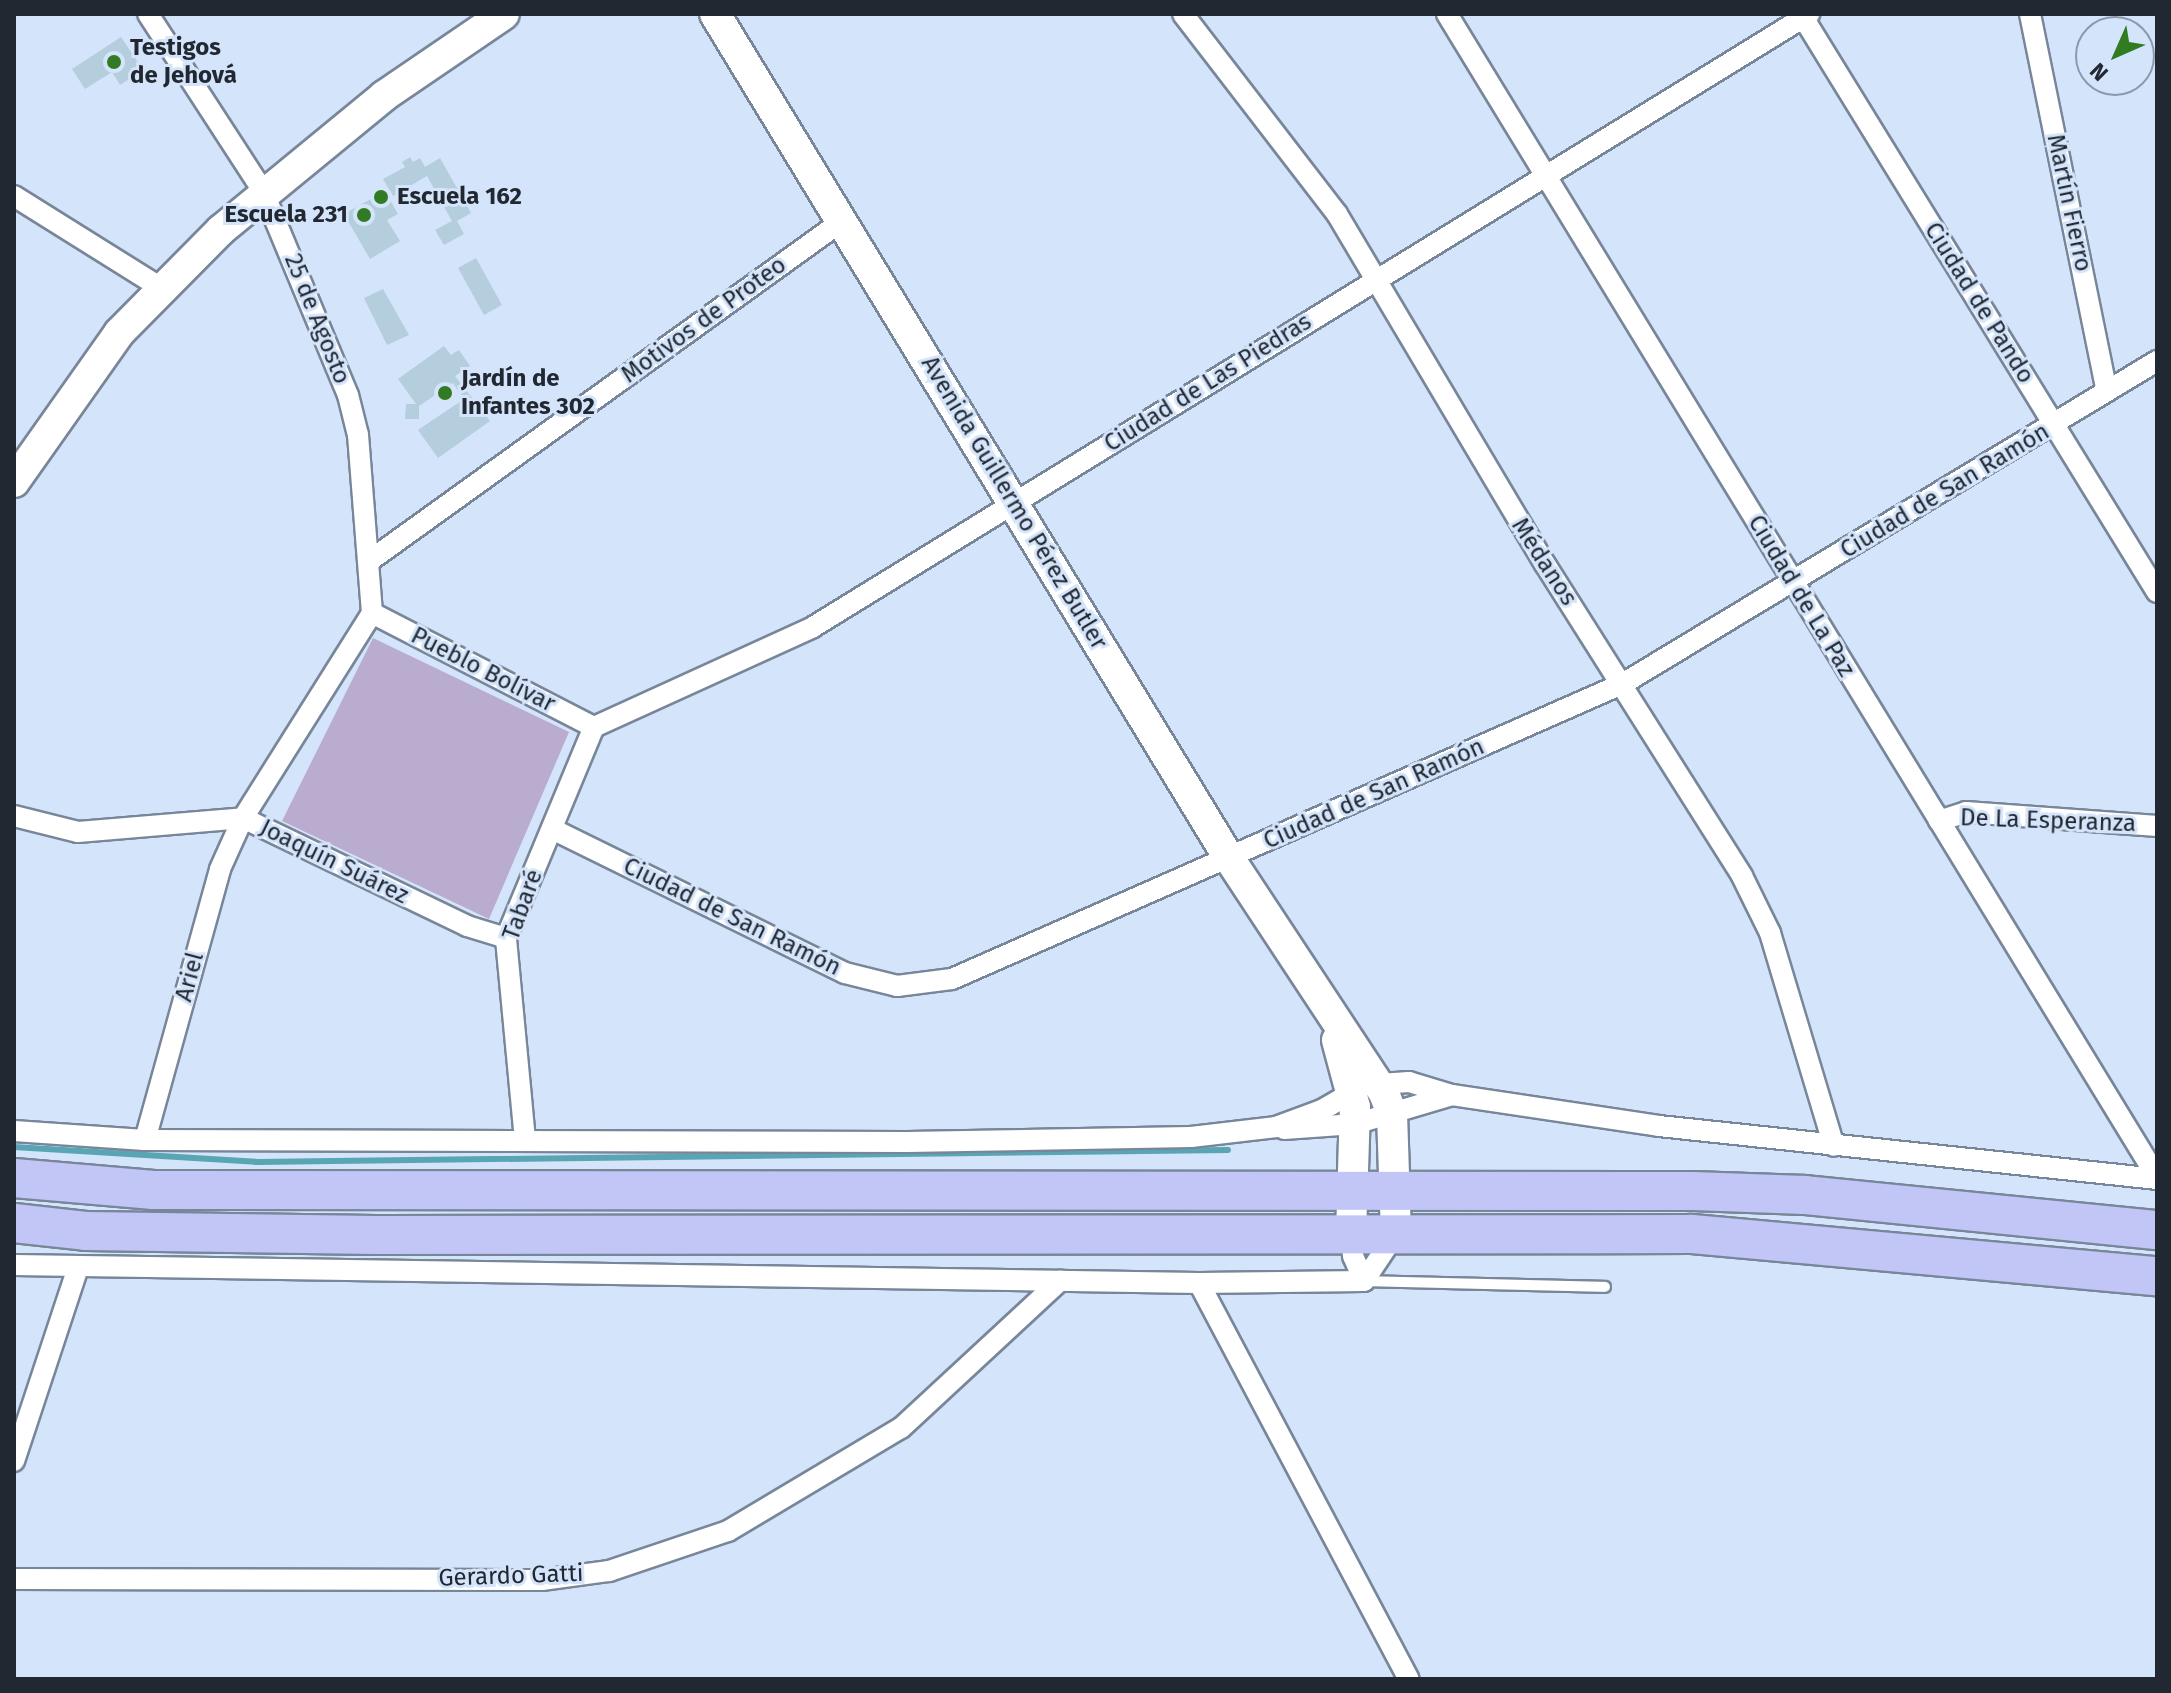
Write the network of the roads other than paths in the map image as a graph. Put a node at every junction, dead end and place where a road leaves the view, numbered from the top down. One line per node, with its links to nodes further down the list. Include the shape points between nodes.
1 (148, 14): 9 (street, 25 de Agosto)
2 (504, 14): 9 (street, via 384,96)
3 (715, 14): 11 (street, Avenida Guillermo Pérez Butler)
4 (1183, 14): 12 (street, Médanos, via 1296,155)
5 (1447, 14): 8 (street, Ciudad de La Paz)
6 (2030, 14): 15 (street, Martín Fierro)
7 (1804, 15): 8 (street, Ciudad de Las Piedras); 16 (street, Ciudad de Pando)
8 (1547, 179): 12 (street, Ciudad de Las Piedras); 20 (street, Ciudad de La Paz)
9 (263, 191): 13 (street); 19 (street, 25 de Agosto, via 348,395 358,435)
10 (14, 196): 13 (street)
11 (842, 221): 18 (street, Avenida Guillermo Pérez Butler); 19 (street, Motivos de Proteo)
12 (1377, 279): 18 (street, Ciudad de Las Piedras); 23 (street, Médanos, via 1545,564)
13 (161, 288): 17 (street, via 87,373)
14 (2157, 361): 15 (street, Ciudad de San Ramón)
15 (2107, 391): 16 (street, Ciudad de San Ramón)
16 (2053, 424): 20 (street, Ciudad de San Ramón); 21 (street, Ciudad de Pando)
17 (14, 482)
18 (1014, 502): 24 (street, Ciudad de Las Piedras, via 813,627); 30 (street, Avenida Guillermo Pérez Butler)
19 (372, 559): 22 (street, 25 de Agosto)
20 (1793, 583): 23 (street, Ciudad de San Ramón); 27 (street, Ciudad de La Paz)
21 (2157, 592)
22 (372, 613): 24 (street, Pueblo Bolívar); 26 (street, Ariel)
23 (1624, 683): 30 (street, Ciudad de San Ramón); 40 (street, Médanos, via 1742,876 1770,933)
24 (594, 727): 29 (street, Tabaré)
25 (14, 816): 26 (street, Joaquín Suárez, via 78,832)
26 (243, 818): 31 (street, Joaquín Suárez, via 467,926); 38 (street, Ariel, via 220,869)
27 (1939, 821): 28 (street, De La Esperanza, via 1966,812); 42 (street, Ciudad de La Paz)
28 (2157, 826)
29 (552, 829): 30 (street, Ciudad de San Ramón, via 845,973 897,986 952,979); 31 (street, Tabaré)
30 (1229, 858): 32 (street, Avenida Guillermo Pérez Butler, via 1314,992)
31 (506, 938): 39 (street, Tabaré)
32 (1366, 1087): 33 (street, via 1409,1082); 34 (street, Avenida Guillermo Pérez Butler); 35 (street); 36 (street)
33 (1452, 1095): 34 (street); 40 (street)
34 (1392, 1114): 35 (street); 44 (street, Avenida Guillermo Pérez Butler)
35 (1355, 1124): 36 (street); 43 (street)
36 (1276, 1127): 39 (street, via 1191,1137 954,1142)
37 (14, 1131): 38 (street)
38 (145, 1140): 39 (street)
39 (525, 1140)
40 (1834, 1146): 42 (street)
41 (14, 1178): 43 (highway, via 153,1190)
42 (2157, 1178)
43 (1353, 1188): 44 (highway); 47 (street)
44 (1398, 1188): 46 (highway, via 1805,1195); 48 (street, Avenida Guillermo Pérez Butler)
45 (14, 1223): 47 (highway, via 86,1231 346,1234)
46 (2157, 1230)
47 (1351, 1233): 48 (highway); 53 (street, via 1353,1256)
48 (1396, 1233): 51 (highway, via 1692,1234); 53 (street)
49 (14, 1265): 50 (street)
50 (77, 1270): 52 (street); 56 (street)
51 (2157, 1276)
52 (1060, 1281): 54 (street); 57 (street, Gerardo Gatti, via 901,1428 728,1531 609,1571 542,1580)
53 (1364, 1281): 54 (street); 55 (lane)
54 (1199, 1283): 58 (street)
55 (1605, 1287)
56 (14, 1461)
57 (14, 1579)
58 (1409, 1679)

